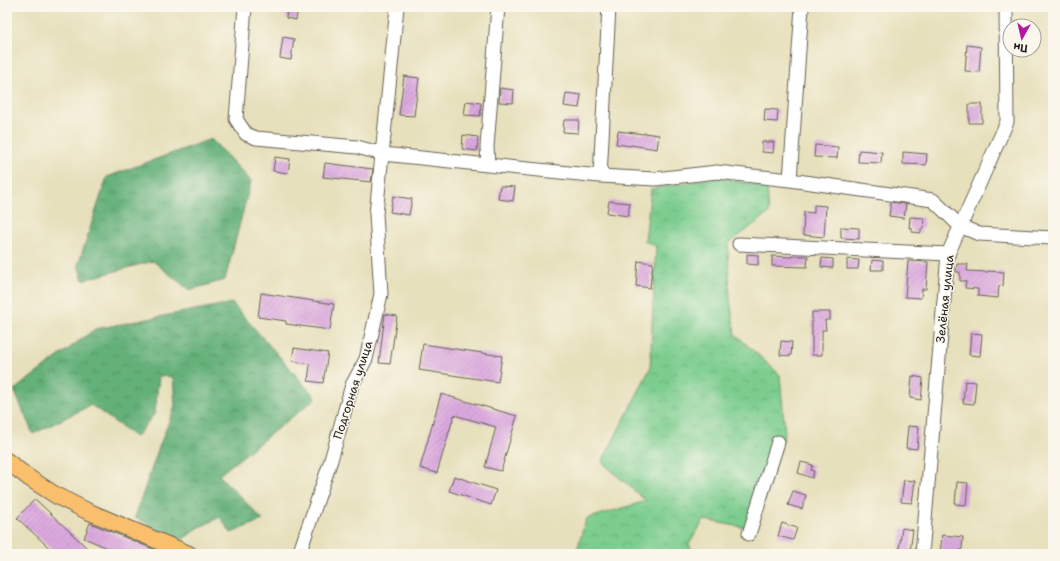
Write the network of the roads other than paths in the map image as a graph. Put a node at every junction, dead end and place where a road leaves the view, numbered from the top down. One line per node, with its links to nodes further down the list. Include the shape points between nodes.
1 (245, 7): 7 (street, via 236,119 246,134 256,138 357,147)
2 (397, 7): 7 (street, Подгорная улица)
3 (498, 7): 8 (street)
4 (609, 7): 9 (street)
5 (802, 7): 10 (street)
6 (1006, 7): 11 (street, Зелёная улица, via 1007,122)
7 (383, 154): 8 (street); 19 (street, Подгорная улица, via 376,214 381,294 366,359 352,385 331,460)
8 (488, 165): 9 (street)
9 (600, 176): 10 (street, via 655,179 718,172)
10 (790, 180): 11 (street, via 933,200)
11 (960, 226): 12 (street, via 979,234); 14 (street, Зелёная улица)
12 (1053, 238)
13 (739, 244): 14 (street)
14 (948, 254): 20 (street, Зелёная улица)
15 (778, 442): 17 (street)
16 (7, 461): 18 (main road, via 57,496)
17 (749, 534)
18 (189, 554)
19 (299, 554)
20 (922, 554)

